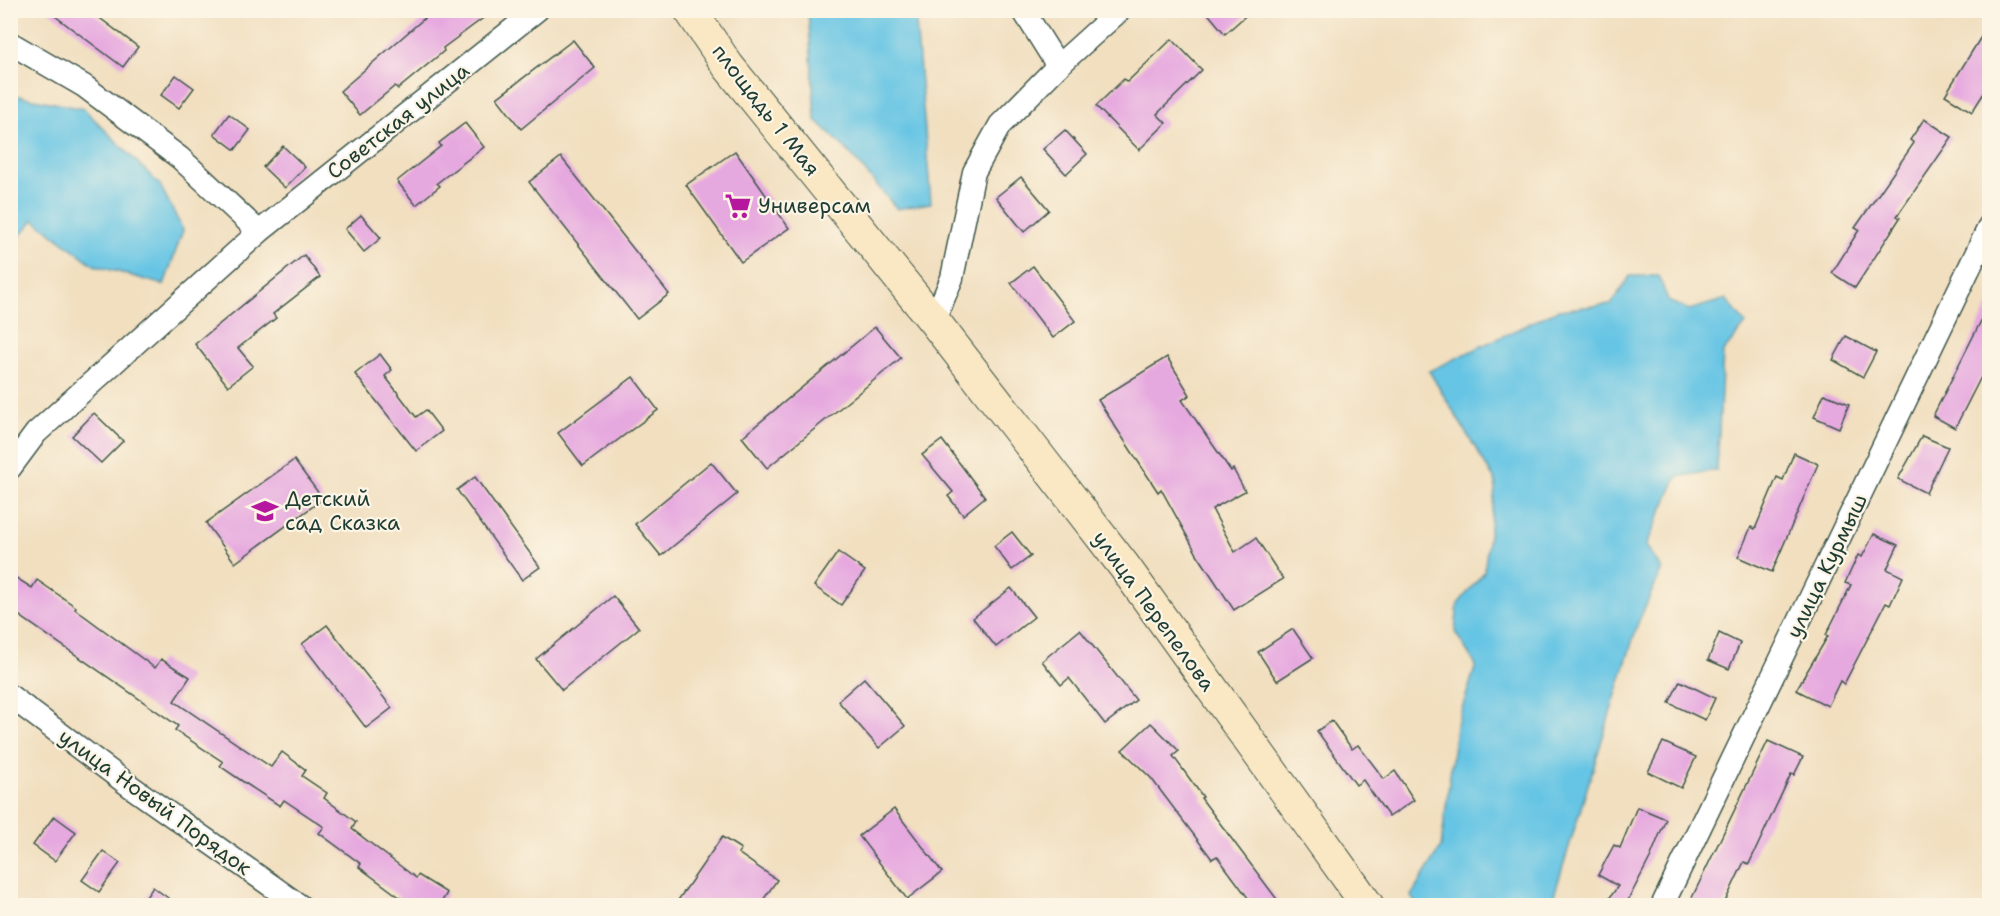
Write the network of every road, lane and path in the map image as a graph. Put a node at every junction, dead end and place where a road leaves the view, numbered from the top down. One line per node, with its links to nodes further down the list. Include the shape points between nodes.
1 (537, 10): 8 (street, Советская улица)
2 (690, 10): 9 (street, площадь 1 Мая, via 728,66)
3 (1023, 10): 6 (street)
4 (1120, 10): 6 (street)
5 (10, 43): 8 (street, via 84,86 180,158)
6 (1058, 66): 9 (street, via 1000,125 974,172 952,278)
7 (1989, 225): 14 (street, улица Курмыш)
8 (259, 232): 10 (street, Советская улица, via 36,433)
9 (934, 321): 13 (street, улица Перепелова, via 1124,566)
10 (10, 468)
11 (10, 696): 12 (street, улица Новый Порядок)
12 (300, 906)
13 (1368, 906)
14 (1662, 906)

